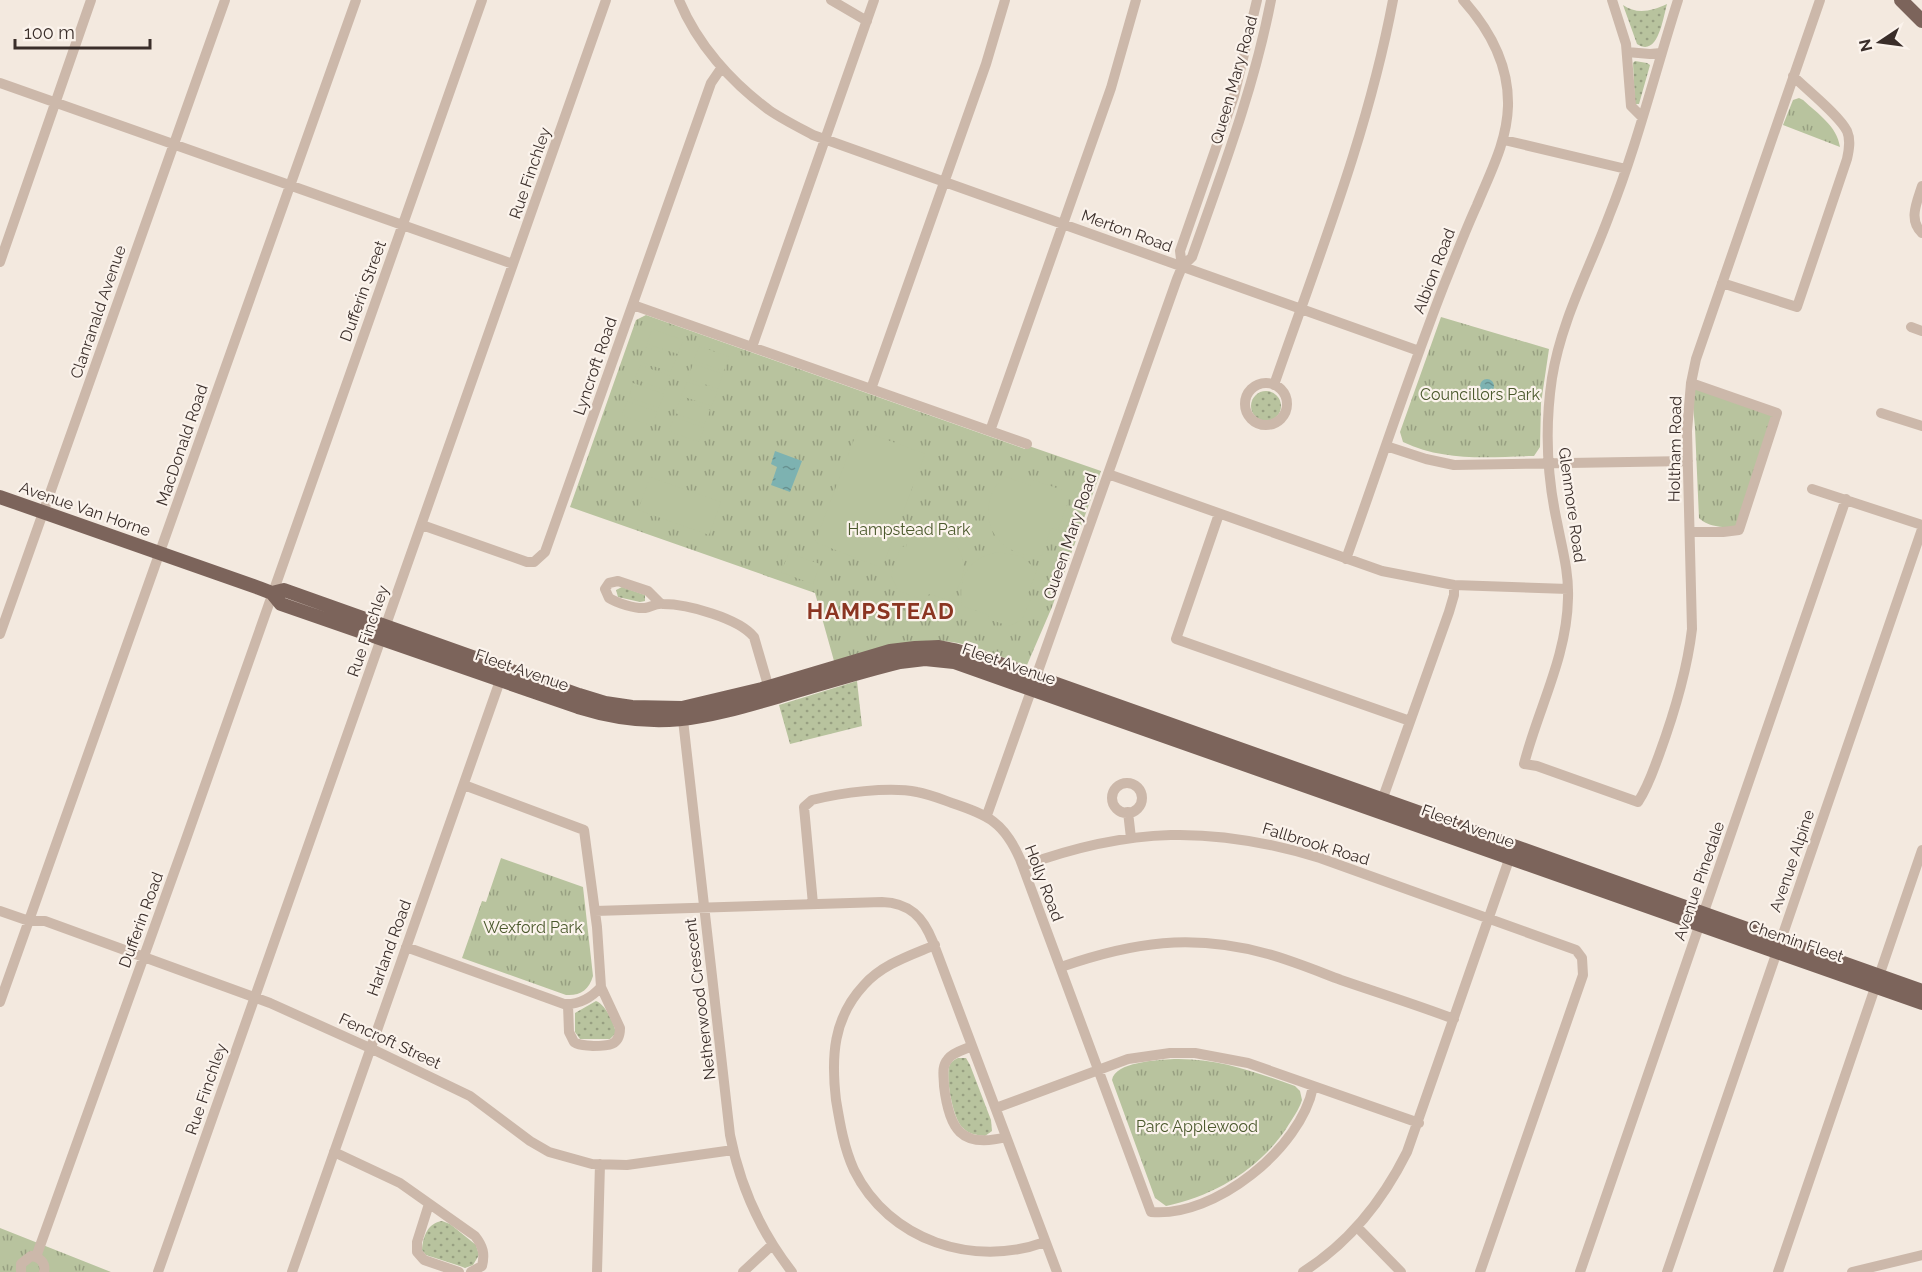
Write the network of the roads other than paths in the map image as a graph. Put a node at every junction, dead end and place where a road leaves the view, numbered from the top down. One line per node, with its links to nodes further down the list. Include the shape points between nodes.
1 (91, 0): 28 (street)
2 (225, 0): 32 (street, Clanranald Avenue)
3 (356, 0): 35 (street, MacDonald Road)
4 (482, 0): 38 (street, Dufferin Street)
5 (606, 0): 41 (street, Rue Finchley)
6 (679, 0): 24 (street, Merton Road, via 697,34)
7 (831, 0): 19 (street)
8 (874, 0): 19 (street)
9 (1005, 0): 34 (street)
10 (1136, 0): 37 (street, via 1118,67)
11 (1257, 0): 23 (street, Queen Mary Road)
12 (1271, 0): 25 (street, Queen Mary Road)
13 (1393, 0): 45 (street, via 1361,134)
14 (1463, 0): 31 (street, Albion Road, via 1483,24 1503,67 1508,99)
15 (1612, 0): 21 (street)
16 (1678, 0): 22 (street, Glenmore Road)
17 (1820, 0): 26 (street, Holtham Road)
18 (1900, 0): 20 (main road)
19 (867, 21): 30 (street)
20 (1922, 21)
21 (1627, 52): 22 (street); 29 (street, via 1631,105)
22 (1661, 53): 29 (street, Glenmore Road)
23 (1243, 63): 25 (street); 42 (street, Queen Mary Road, via 1180,251)
24 (722, 67): 30 (street, Merton Road, via 770,111); 44 (street, Lyncroft Road, via 711,83)
25 (1256, 67): 42 (street, Queen Mary Road, via 1192,257)
26 (1793, 76): 43 (street, Holtham Road); 43 (street, via 1839,120 1849,141 1847,159 1797,307)
27 (0, 83): 28 (street)
28 (55, 102): 32 (street); 40 (street)
29 (1642, 117): 33 (street, Glenmore Road)
30 (825, 140): 34 (street, Merton Road); 46 (street)
31 (1504, 140): 33 (street); 47 (street, Albion Road)
32 (174, 144): 35 (street); 62 (street, Clanranald Avenue)
33 (1626, 169): 57 (street, Glenmore Road, via 1557,352 1550,398)
34 (944, 182): 37 (street, Merton Road); 50 (street)
35 (289, 185): 38 (street); 67 (street, MacDonald Road)
36 (1922, 186): 39 (street, via 1914,218)
37 (1063, 224): 42 (street, Merton Road); 53 (street)
38 (403, 225): 41 (street); 71 (street, Dufferin Street)
39 (1922, 233)
40 (0, 262)
41 (513, 264): 64 (street, Rue Finchley)
42 (1182, 267): 45 (street, Merton Road); 58 (street, Queen Mary Road)
43 (1722, 283): 48 (street, Holtham Road)
44 (633, 304): 46 (street); 64 (street, Lyncroft Road, via 548,547 540,558 527,562)
45 (1301, 309): 47 (street, Merton Road); 49 (street)
46 (752, 347): 50 (street)
47 (1419, 351): 55 (street, Albion Road)
48 (1691, 383): 56 (street, Holtham Road); 66 (street, via 1777,413 1739,530)
49 (1274, 385)
50 (871, 389): 53 (street)
51 (1881, 412): 52 (street)
52 (1922, 426)
53 (990, 431): 54 (street)
54 (1027, 444)
55 (1386, 446): 57 (street, via 1454,465); 68 (street, Albion Road)
56 (1688, 461): 57 (street); 66 (street, Holtham Road)
57 (1549, 464): 70 (street, Glenmore Road)
58 (1108, 474): 63 (street); 76 (street, Queen Mary Road)
59 (1812, 489): 61 (street)
60 (0, 497): 62 (main road, Avenue Van Horne)
61 (1846, 500): 65 (street); 95 (street, Avenue Pinedale)
62 (43, 512): 67 (main road, Avenue Van Horne); 74 (street, Clanranald Avenue)
63 (1219, 514): 68 (street); 79 (street, via 1176,639)
64 (422, 525): 73 (street, Rue Finchley)
65 (1922, 527): 99 (street, Avenue Alpine)
66 (1690, 532): 81 (street, Holtham Road, via 1692,629 1687,666 1665,738)
67 (160, 553): 71 (main road, Fleet Avenue); 96 (street, MacDonald Road)
68 (1346, 559): 69 (street, via 1382,571)
69 (1454, 585): 70 (street); 79 (street, via 1449,612)
70 (1568, 589): 81 (street, Glenmore Road, via 1559,659 1524,764)
71 (272, 592): 73 (main road, Fleet Avenue, via 284,590); 100 (street, Dufferin Road)
72 (660, 603): 77 (street, via 687,607 748,630 757,645)
73 (383, 633): 75 (main road, Fleet Avenue); 105 (street, Rue Finchley)
74 (0, 634)
75 (502, 675): 78 (main road, Fleet Avenue, via 604,703); 80 (street, Harland Road)
76 (1035, 683): 77 (main road, Fleet Avenue, via 954,650 915,648 890,651); 82 (main road, Fleet Avenue); 84 (street, Queen Mary Road)
77 (770, 693): 78 (main road, Fleet Avenue)
78 (682, 714): 91 (street, Netherwood Crescent)
79 (1410, 721): 82 (street)
80 (464, 785): 93 (street, via 584,830); 98 (street, Harland Road)
81 (1638, 802)
82 (1380, 805): 87 (main road, Fleet Avenue)
83 (1128, 812): 85 (street)
84 (987, 815): 88 (street, Holly Road, via 1010,839); 89 (street, Holly Road, via 904,790 812,800 804,807 804,813)
85 (1131, 838): 88 (street, Fallbrook Road, via 1061,852); 94 (street, Fallbrook Road, via 1170,834 1216,836 1279,846)
86 (1922, 850): 102 (street)
87 (1511, 853): 90 (main road, Fleet Avenue); 94 (street)
88 (1023, 866): 101 (street, Holly Road)
89 (813, 904): 91 (street); 97 (street, via 900,904 921,918)
90 (1662, 905): 95 (main road, Chemin Fleet)
91 (704, 907): 93 (street); 117 (street, Netherwood Crescent)
92 (0, 911): 96 (street, Fencroft Street)
93 (595, 911): 103 (street)
94 (1490, 918): 109 (street); 138 (street, Fallbrook Road, via 1570,947 1580,954 1584,969)
95 (1702, 919): 99 (main road, Chemin Fleet); 139 (street, Avenue Pinedale)
96 (29, 921): 100 (street, Fencroft Street, via 45,921); 106 (street, MacDonald Road)
97 (934, 945): 110 (street); 122 (street, via 880,970 856,995 839,1024 833,1059 848,1155 862,1184 880,1206 933,1242 956,1250 987,1252 1019,1250)
98 (406, 947): 108 (street); 111 (street, Harland Road)
99 (1778, 947): 102 (main road, Chemin Fleet); 140 (street, Avenue Alpine)
100 (144, 957): 105 (street, Fencroft Street); 125 (street, Dufferin Road)
101 (1061, 967): 109 (street, via 1140,945 1221,945 1270,955); 112 (street, Holly Road)
102 (1877, 981): 104 (main road, Chemin Fleet); 107 (main road, Chemin Fleet); 141 (street)
103 (601, 987): 108 (street, via 585,1000); 108 (street, via 620,1028 615,1043 609,1046 574,1042 569,1032)
104 (1922, 991)
105 (255, 997): 111 (street, Fencroft Street); 128 (street, Rue Finchley)
106 (0, 1002)
107 (1922, 1003)
108 (568, 1005)
109 (1454, 1019): 115 (street)
110 (972, 1046): 114 (street); 116 (street, via 953,1054 943,1070 951,1120 970,1139 987,1142)
111 (370, 1048): 118 (street, Harland Road); 119 (street, Fencroft Street, via 470,1096 549,1152)
112 (1099, 1070): 113 (street, via 1128,1059 1195,1053 1248,1063); 113 (street, Holly Road, via 1151,1212 1162,1213 1219,1196 1264,1164 1298,1122 1311,1099); 114 (street)
113 (1313, 1086): 115 (street)
114 (996, 1108): 116 (street)
115 (1419, 1123): 121 (street, via 1391,1182)
116 (1006, 1137): 122 (street)
117 (733, 1150): 119 (street, Fencroft Street, via 640,1165); 123 (street, Netherwood Crescent, via 748,1199)
118 (334, 1152): 120 (street, via 399,1183); 129 (street, Harland Road)
119 (600, 1164): 132 (street)
120 (429, 1204): 130 (street, via 417,1252 424,1260); 131 (street, via 480,1243 482,1266)
121 (1357, 1227): 136 (street); 137 (street)
122 (1045, 1242): 135 (street)
123 (772, 1245): 133 (street); 134 (street, Netherwood Crescent)
124 (1922, 1255): 142 (street)
125 (36, 1257): 126 (street, Dufferin Road, via 24,1260); 127 (street, via 44,1263)
126 (21, 1272)
127 (44, 1272)
128 (158, 1272)
129 (292, 1272)
130 (459, 1272)
131 (471, 1272)
132 (597, 1272)
133 (743, 1272)
134 (792, 1272)
135 (1057, 1272)
136 (1303, 1272)
137 (1401, 1272)
138 (1480, 1272)
139 (1580, 1272)
140 (1667, 1272)
141 (1778, 1272)
142 (1852, 1272)

